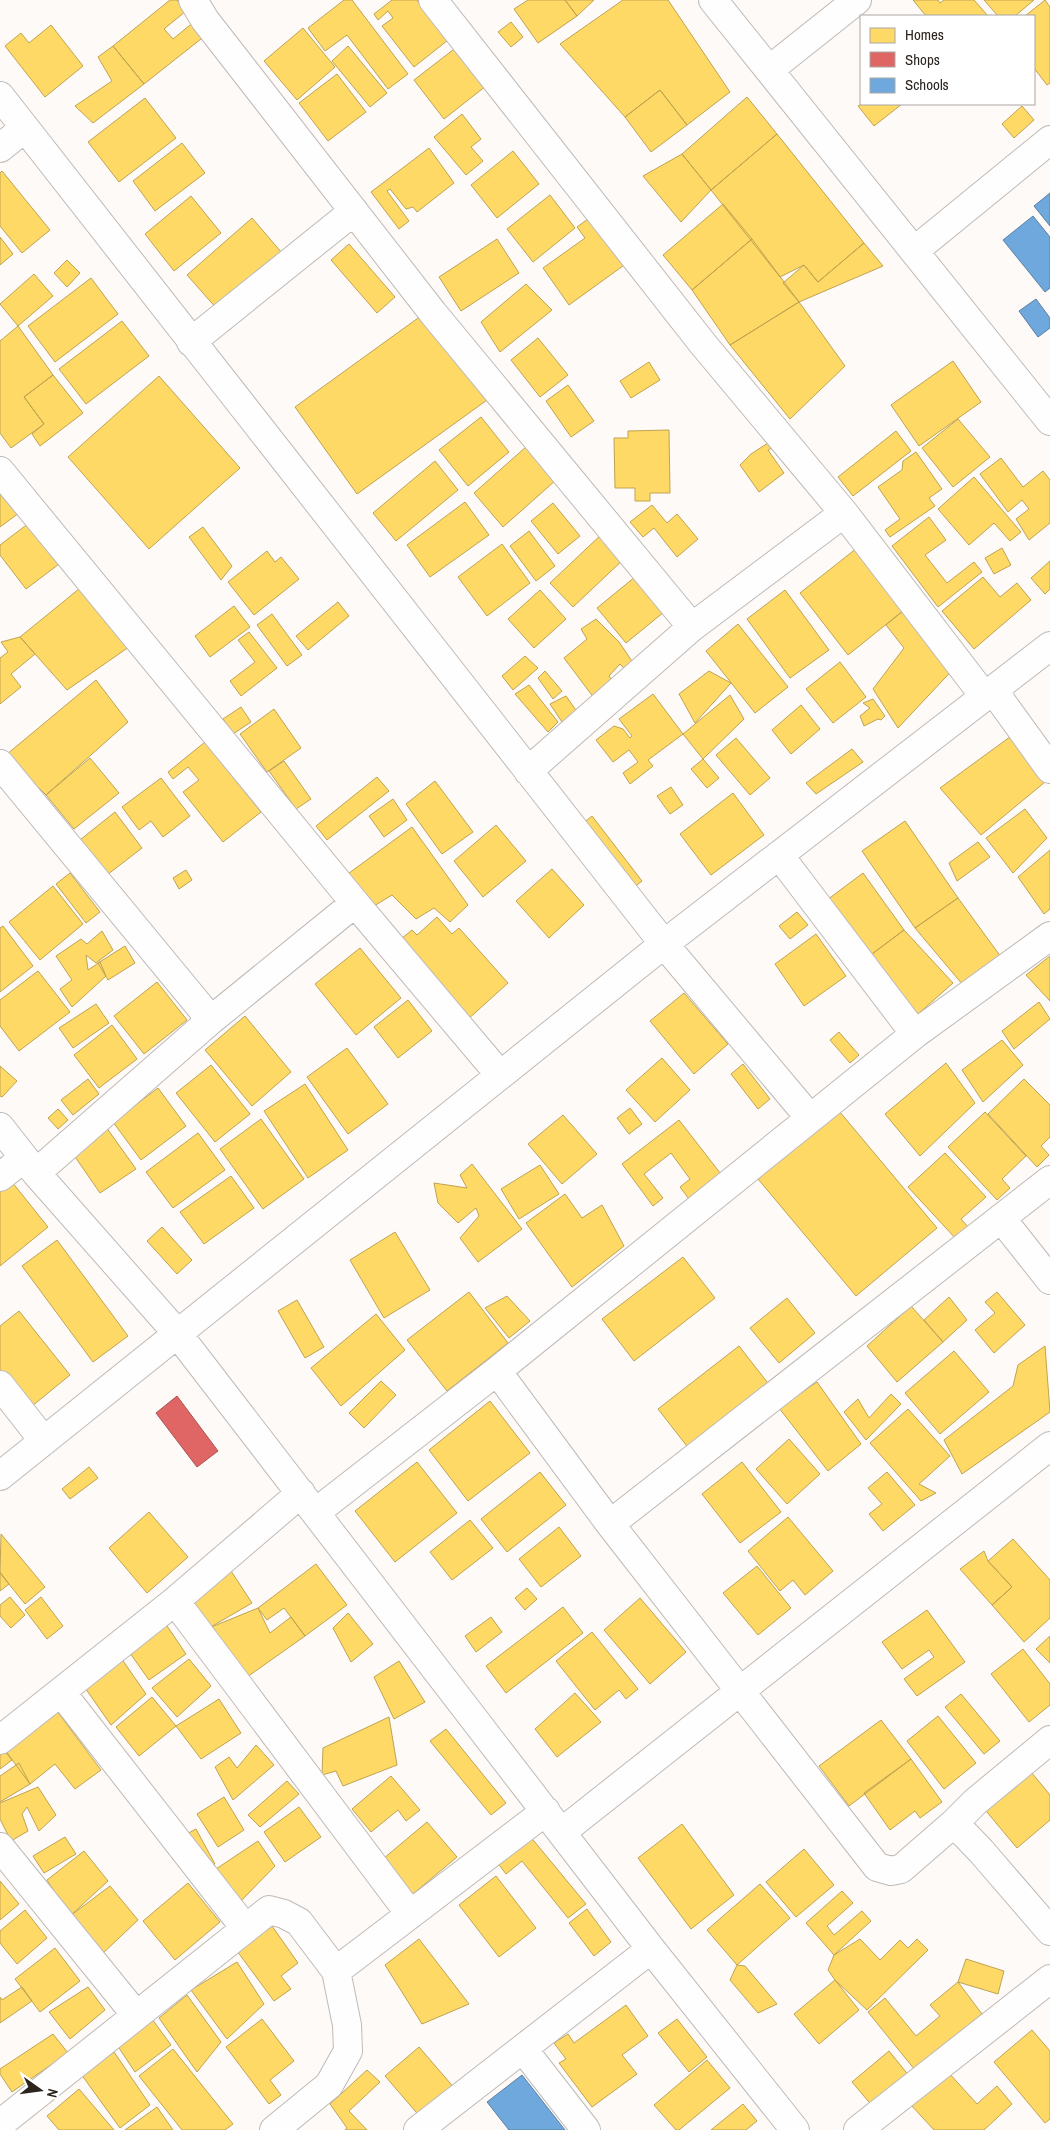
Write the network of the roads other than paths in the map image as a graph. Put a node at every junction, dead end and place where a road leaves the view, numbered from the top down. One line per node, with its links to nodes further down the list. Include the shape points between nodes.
1 (192, 0): 10 (street)
2 (433, 0): 15 (street, via 704,344)
3 (713, 0): 5 (street)
4 (857, 0): 5 (street)
5 (768, 70): 11 (street)
6 (0, 96): 7 (street)
7 (25, 128): 9 (street); 12 (street)
8 (1050, 140): 11 (street)
9 (0, 148)
10 (354, 211): 12 (street); 16 (street, via 433,313)
11 (914, 251): 13 (street)
12 (191, 342): 21 (street)
13 (1050, 421)
14 (0, 471): 23 (street)
15 (844, 513): 16 (street); 18 (street)
16 (692, 628): 21 (street)
17 (1050, 646): 18 (street)
18 (989, 694): 20 (street); 22 (street)
19 (0, 764): 26 (street)
20 (1050, 769)
21 (528, 771): 25 (street)
22 (779, 855): 25 (street); 27 (street)
23 (356, 903): 26 (street); 28 (street)
24 (1050, 936): 27 (street)
25 (664, 944): 28 (street); 29 (street)
26 (211, 1020): 31 (street)
27 (915, 1034): 29 (street)
28 (500, 1075): 36 (street)
29 (810, 1118): 37 (street)
30 (0, 1127): 31 (street)
31 (30, 1165): 32 (street); 36 (street)
32 (0, 1177)
33 (1050, 1180): 34 (street)
34 (1001, 1218): 35 (street); 43 (street)
35 (1050, 1280)
36 (177, 1333): 39 (street); 42 (street)
37 (497, 1371): 42 (street); 43 (street)
38 (0, 1385): 39 (street)
39 (44, 1441): 41 (street)
40 (1050, 1446): 45 (street)
41 (0, 1476)
42 (308, 1502): 44 (street); 49 (street)
43 (610, 1524): 45 (street)
44 (175, 1601): 46 (street); 52 (street)
45 (739, 1691): 49 (street); 50 (street, via 877,1867 901,1868)
46 (61, 1692): 47 (street); 53 (street)
47 (0, 1740)
48 (1050, 1740): 50 (street, via 975,1802)
49 (554, 1821): 52 (street); 55 (street)
50 (954, 1824): 54 (street)
51 (0, 1847): 58 (street)
52 (410, 1914): 56 (street)
53 (245, 1928): 56 (street, via 269,1910 284,1914 299,1922); 58 (street)
54 (1050, 1931)
55 (651, 1949): 59 (street); 64 (street)
56 (336, 1971): 61 (street, via 347,2024 348,2051 329,2085)
57 (1050, 1979): 65 (street)
58 (136, 2015): 60 (street)
59 (523, 2049): 62 (street); 63 (street)
60 (0, 2124)
61 (274, 2130)
62 (418, 2130)
63 (586, 2130)
64 (795, 2130)
65 (858, 2130)

